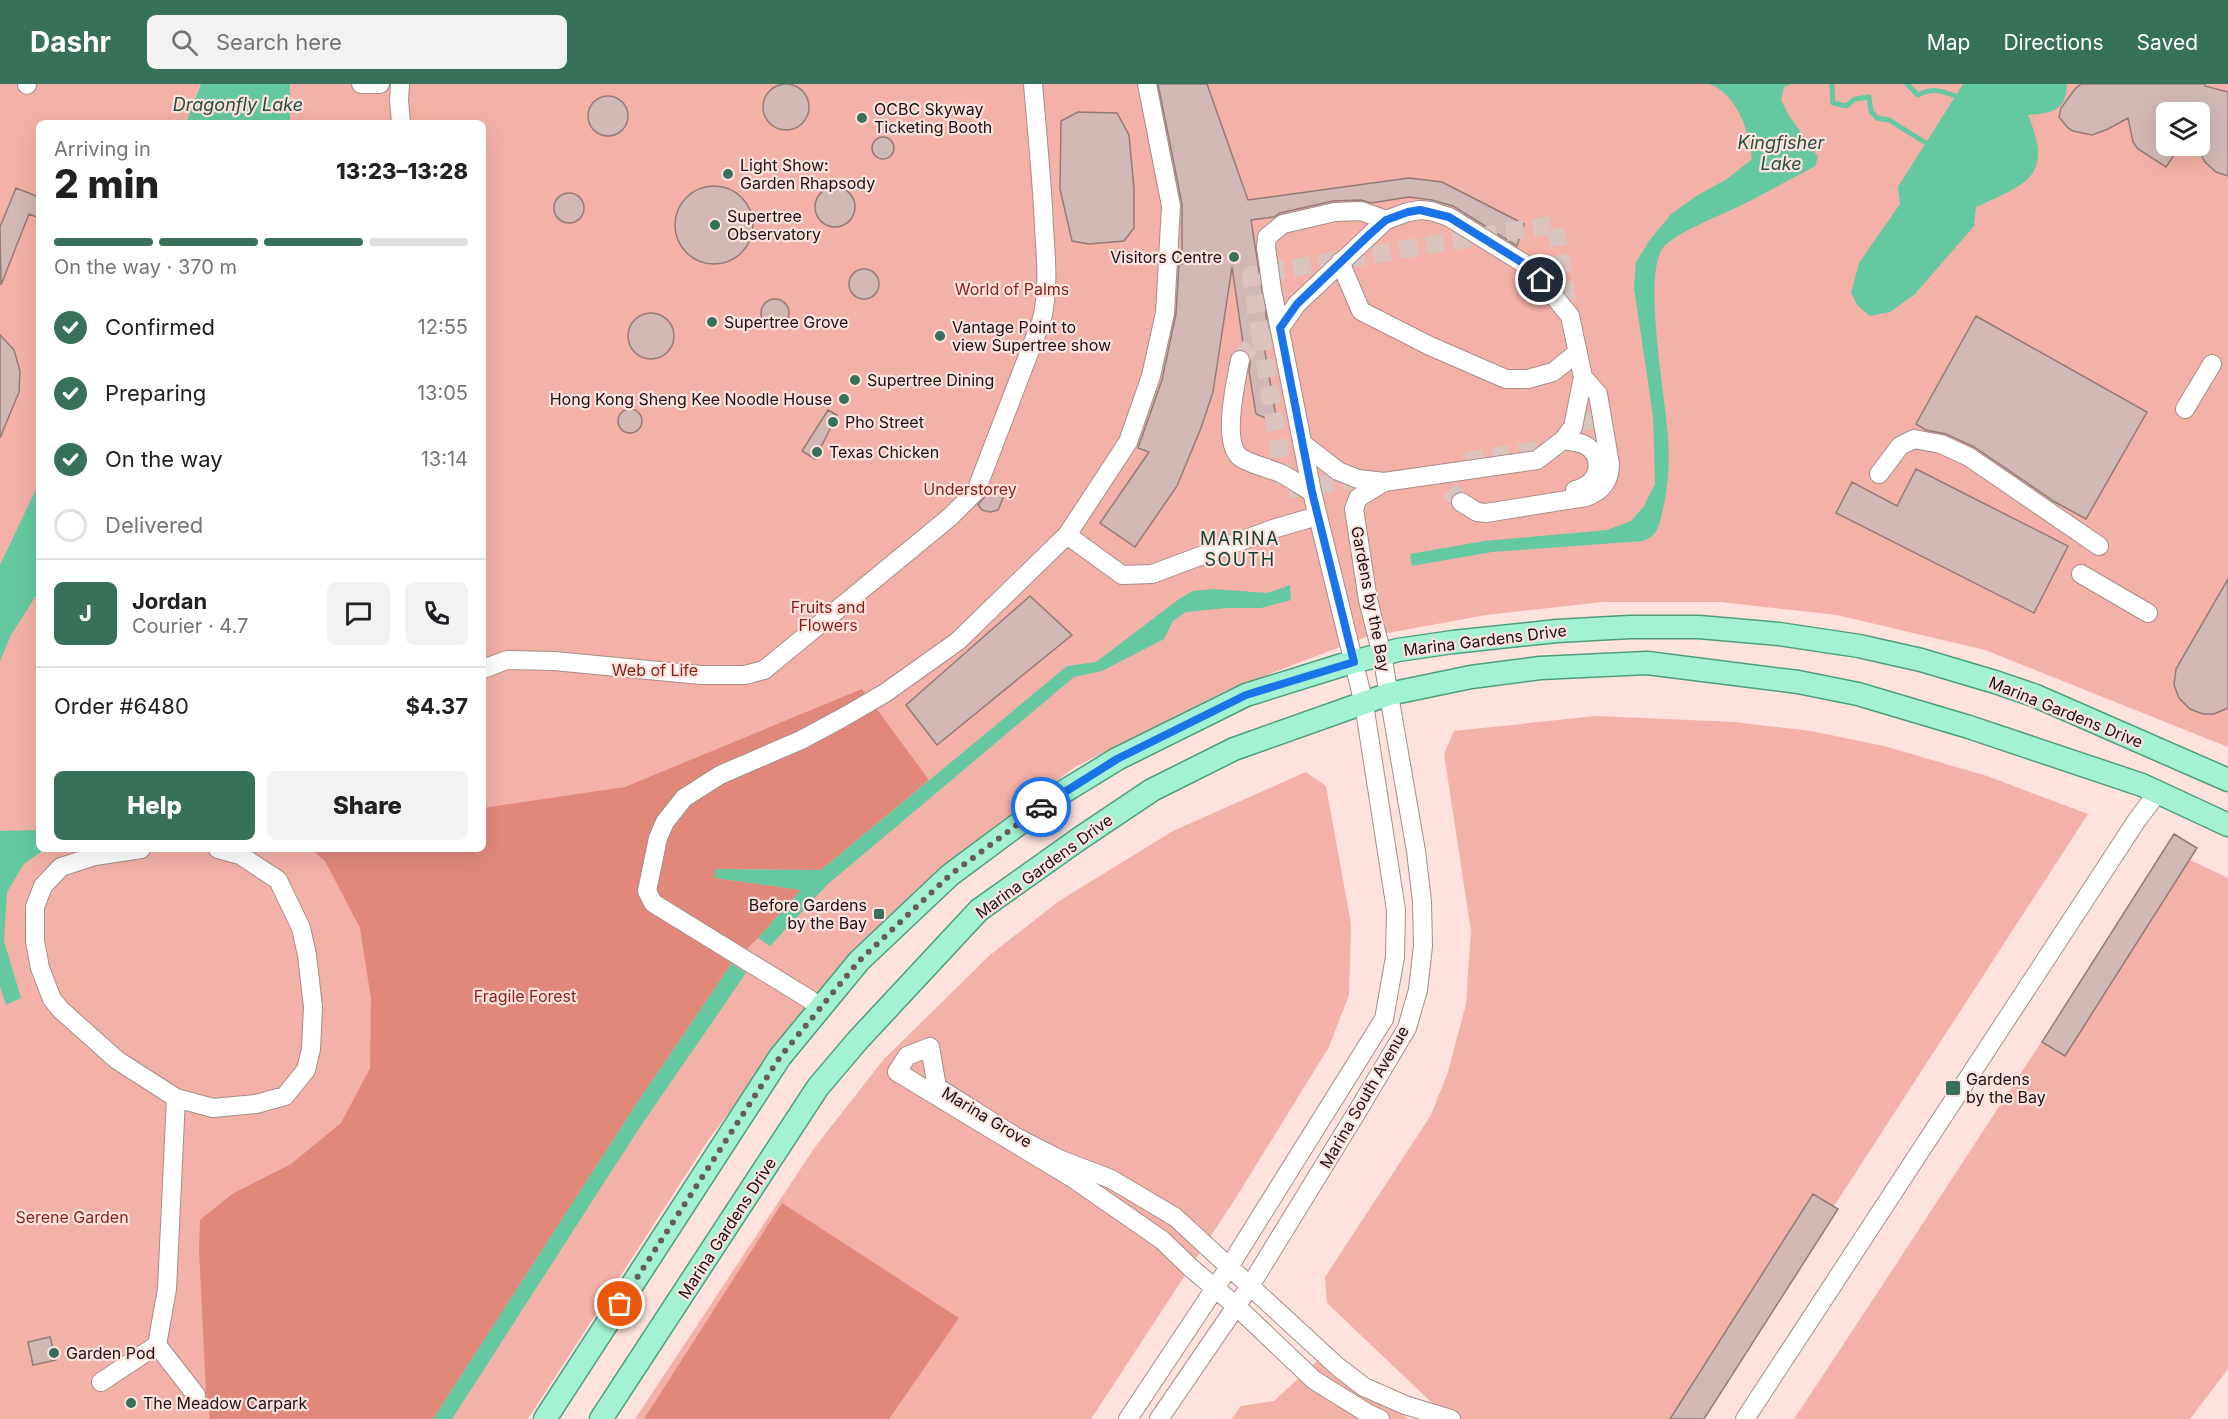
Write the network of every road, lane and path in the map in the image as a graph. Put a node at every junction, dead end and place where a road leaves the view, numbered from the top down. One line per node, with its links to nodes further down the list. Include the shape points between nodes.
1 (362, 84): 2 (street)
2 (380, 84)
3 (400, 84): 6 (street)
4 (1033, 84): 27 (street, via 1046,299 1042,319 976,491 950,517 764,670 745,675 701,675 507,660)
5 (1148, 84): 21 (street, via 1171,206 1165,313 1151,376 1128,442)
6 (401, 120)
7 (1386, 220): 8 (street, Gardens by the Bay); 9 (street, via 1361,211 1335,212 1283,224 1272,232 1266,247); 10 (street, Gardens by the Bay, via 1420,210 1449,217 1523,263 1570,316)
8 (1340, 262): 9 (street, Gardens by the Bay, via 1297,304); 10 (street, via 1361,311 1506,379 1528,379 1553,372)
9 (1280, 328): 16 (street, Gardens by the Bay)
10 (1578, 351): 13 (street, Gardens by the Bay)
11 (1240, 360): 19 (street, via 1231,434 1239,457 1282,474)
12 (2212, 364): 14 (street)
13 (1583, 377): 15 (street, Gardens by the Bay, via 1573,427); 15 (street, via 1598,394 1610,464 1610,475 1597,494 1486,513 1477,512 1465,499 1491,504 1583,488 1592,483 1598,461 1593,453 1584,445)
14 (2185, 409)
15 (1563, 440): 18 (street, Gardens by the Bay, via 1537,460)
16 (1303, 444): 18 (street, Gardens by the Bay, via 1338,471 1358,479); 19 (street, Gardens by the Bay)
17 (1879, 474): 22 (street, via 1900,446 1914,439 1941,444 1970,457)
18 (1384, 482): 25 (street, Gardens by the Bay, via 1358,498 1354,509 1368,600)
19 (1312, 492): 20 (street, Gardens by the Bay)
20 (1317, 516): 21 (street, via 1152,574 1122,575); 26 (street, Gardens by the Bay)
21 (1067, 535): 35 (street, via 958,641 921,669 801,740 720,774 684,798 665,822 654,853 647,891 650,899)
22 (2099, 546)
23 (2081, 574): 24 (street)
24 (2148, 613)
25 (1382, 655): 26 (main road, Marina Gardens Drive); 28 (street, Gardens by the Bay); 30 (main road, Marina Gardens Drive, via 1412,647 1578,629 1699,627 1779,634 1859,646 1995,682)
26 (1354, 662): 29 (street, Gardens by the Bay); 35 (main road, Marina Gardens Drive, via 1246,695 1117,759 1055,797 950,875 859,961)
27 (486, 668)
28 (1389, 694): 29 (main road, Marina Gardens Drive); 31 (main road, Marina Gardens Drive, via 1540,668 1647,663 1798,682 1858,694 1969,727); 38 (street, Marina South Avenue, via 1422,902 1418,990 1407,1028)
29 (1364, 704): 37 (street, Marina South Avenue, via 1396,910 1395,957 1384,1018); 45 (main road, Marina Gardens Drive, via 1234,749 1168,781 979,910 818,1087)
30 (2228, 780)
31 (2158, 792): 32 (main road, Marina Gardens Drive); 50 (street)
32 (2228, 825)
33 (121, 852): 36 (street, via 61,867 43,886 34,907 39,968 61,1010 117,1060)
34 (229, 852): 36 (street, via 278,880 301,928 313,1007 306,1070 285,1096 256,1104 213,1108)
35 (820, 1008): 44 (main road, Marina Gardens Drive, via 780,1057)
36 (176, 1098): 41 (street, via 167,1289)
37 (1229, 1267): 38 (street, Marina Grove); 39 (street, Marina South Avenue); 39 (street, Marina Grove, via 1175,1217 1111,1179 1016,1137 937,1087 930,1047 907,1056 897,1071 1074,1179 1162,1240)
38 (1250, 1286): 40 (street, Marina South Avenue); 49 (street, Marina Grove, via 1365,1387)
39 (1215, 1288): 40 (street, Marina Grove); 46 (street, Marina South Avenue)
40 (1236, 1305): 47 (street, Marina South Avenue); 48 (street, Marina Grove, via 1314,1380)
41 (157, 1345): 42 (street); 43 (street)
42 (101, 1382)
43 (196, 1395)
44 (545, 1419)
45 (601, 1419)
46 (1128, 1419)
47 (1159, 1419)
48 (1380, 1419)
49 (1451, 1419)
50 (1745, 1419)

